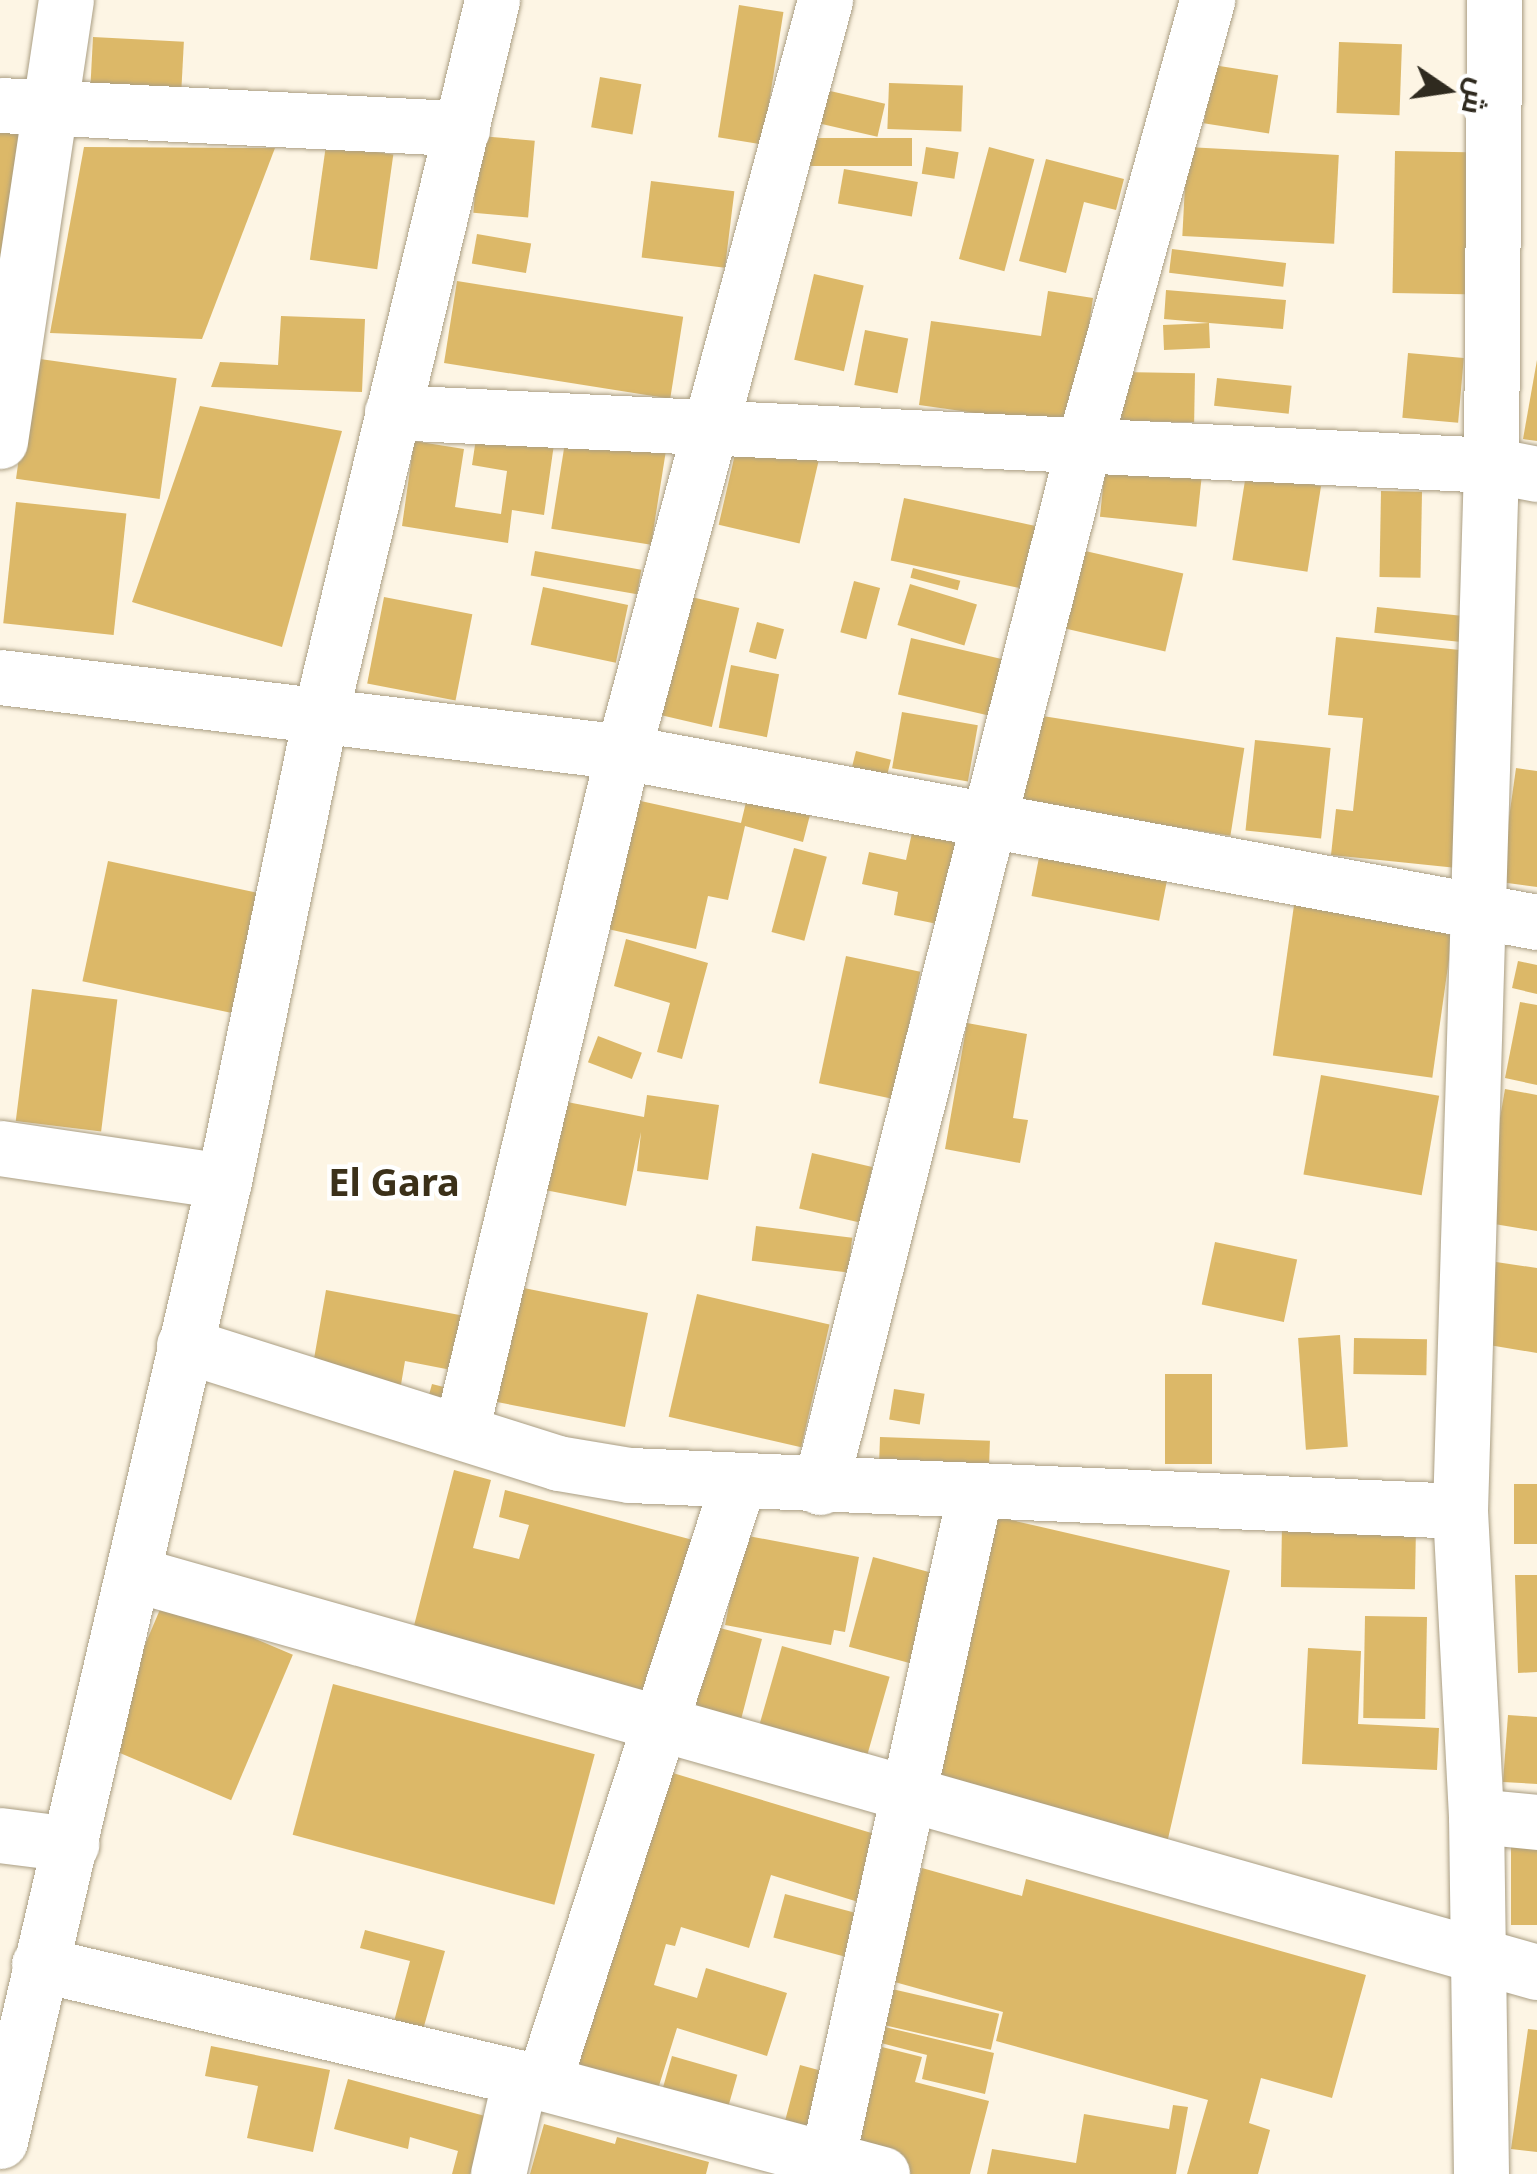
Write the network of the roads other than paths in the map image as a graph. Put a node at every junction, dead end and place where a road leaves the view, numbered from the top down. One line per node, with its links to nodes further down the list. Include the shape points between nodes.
1 (66, 0): 6 (street)
2 (492, 0): 8 (street)
3 (825, 0): 10 (street)
4 (1206, 0): 12 (street)
5 (1494, 0): 13 (street)
6 (55, 104): 7 (street); 8 (street); 11 (street)
7 (0, 106)
8 (462, 128): 9 (street)
9 (392, 412): 10 (street); 15 (street)
10 (711, 423): 12 (street); 16 (street)
11 (0, 441)
12 (1083, 448): 13 (street); 17 (street)
13 (1514, 470): 18 (street)
14 (0, 677): 15 (street)
15 (320, 716): 16 (street); 21 (street)
16 (623, 752): 17 (street); 23 (street)
17 (985, 825): 18 (street); 25 (street)
18 (1474, 909): 19 (street); 27 (street)
19 (1537, 922)
20 (0, 1148): 21 (street)
21 (224, 1181): 22 (street)
22 (184, 1345): 23 (street); 28 (street)
23 (461, 1431): 24 (street, via 558,1463)
24 (738, 1483): 25 (street); 29 (street)
25 (820, 1487): 26 (street)
26 (974, 1496): 27 (street); 30 (street)
27 (1460, 1511): 31 (street)
28 (134, 1574): 29 (street); 34 (street)
29 (660, 1724): 30 (street); 38 (street)
30 (911, 1794): 35 (street); 40 (street)
31 (1476, 1816): 32 (street); 35 (street)
32 (1537, 1822)
33 (0, 1836): 34 (street)
34 (71, 1844): 36 (street)
35 (1478, 1957): 37 (street); 43 (street)
36 (39, 1964): 38 (street); 39 (street)
37 (1537, 1972)
38 (532, 2081): 40 (street); 41 (street)
39 (0, 2140)
40 (825, 2168): 42 (street)
41 (498, 2174)
42 (882, 2174)
43 (1481, 2174)

